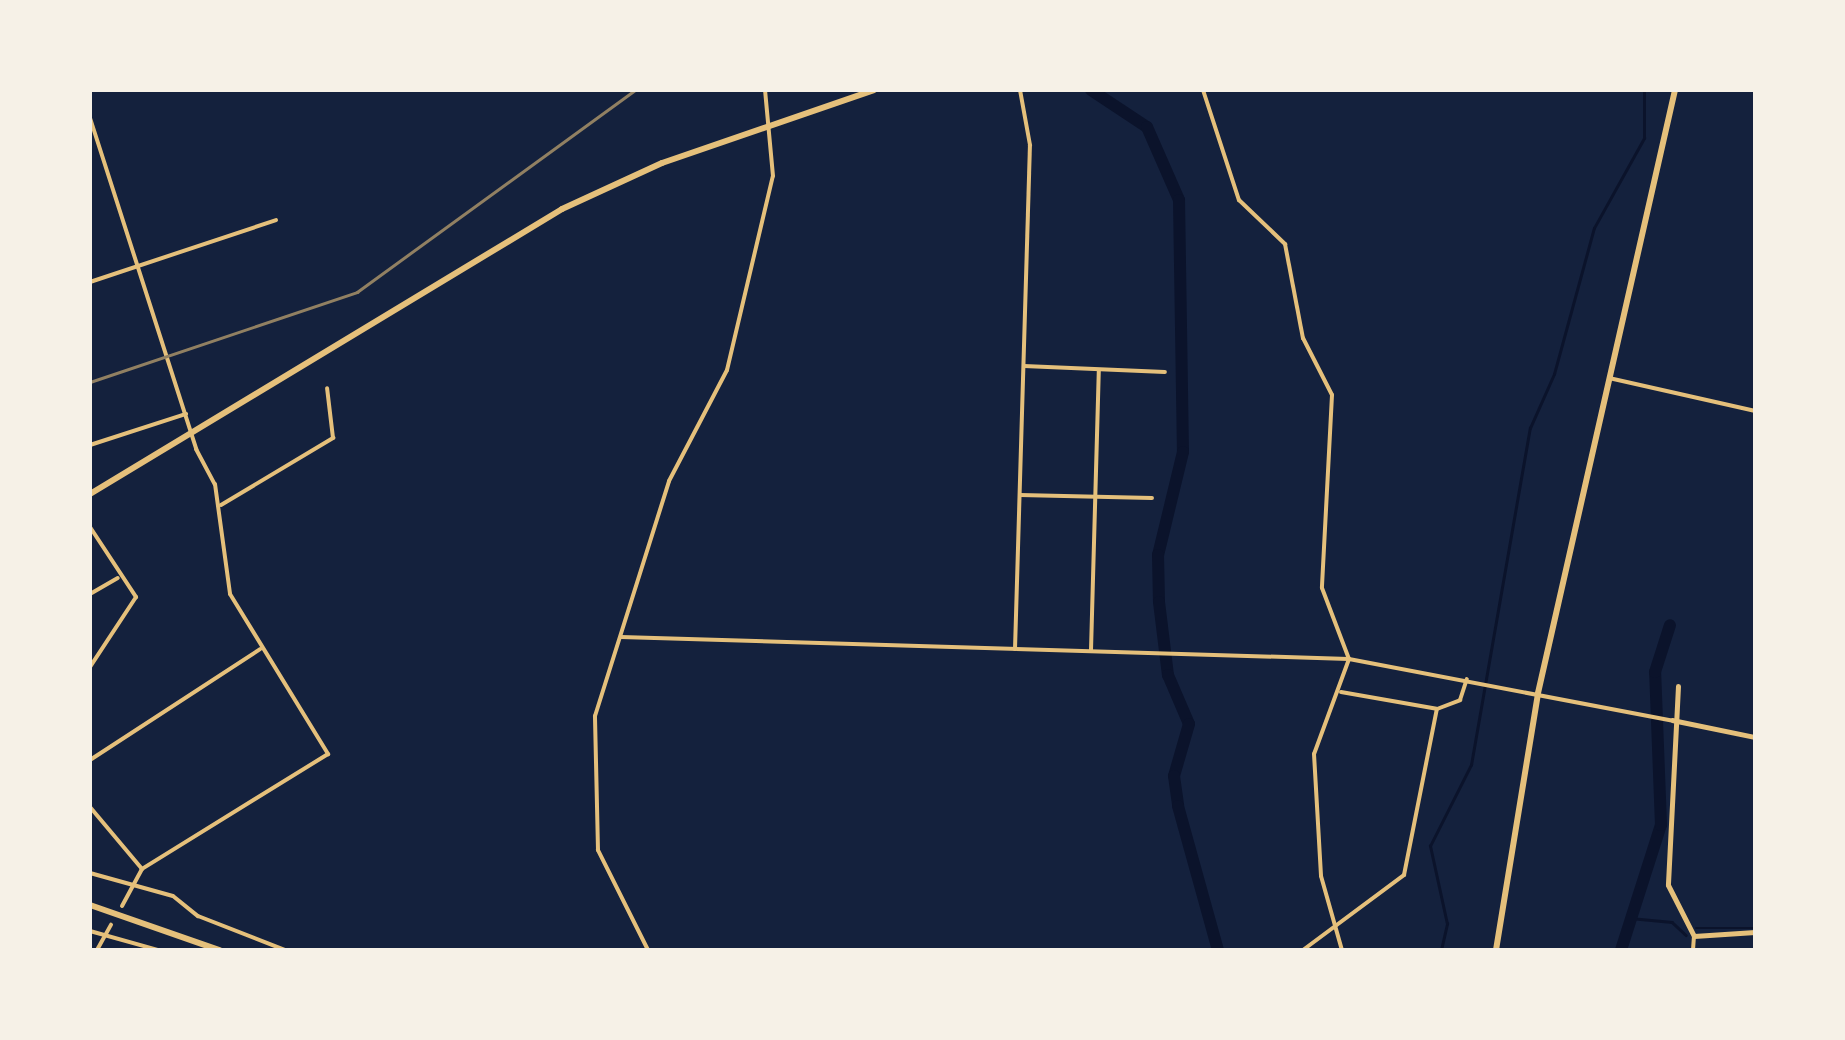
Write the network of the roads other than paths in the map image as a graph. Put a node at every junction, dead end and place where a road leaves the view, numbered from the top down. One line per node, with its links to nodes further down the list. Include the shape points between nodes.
1 (765, 90): 7 (street)
2 (874, 90): 7 (main road)
3 (1020, 90): 11 (street, via 1030,145)
4 (1203, 90): 32 (street, via 1239,200 1285,244 1303,338 1332,395 1322,588)
5 (1675, 90): 14 (main road)
6 (90, 118): 9 (street)
7 (770, 126): 18 (main road, via 562,209); 28 (street, via 773,176 728,370 669,481)
8 (276, 220): 9 (street)
9 (141, 267): 10 (street); 17 (street)
10 (90, 282)
11 (1024, 366): 12 (street); 21 (street)
12 (1099, 370): 13 (street); 22 (street)
13 (1165, 372)
14 (1609, 378): 16 (street); 37 (main road)
15 (327, 388): 24 (street, via 333,438)
16 (1755, 411)
17 (186, 414): 18 (street); 19 (street)
18 (191, 433): 20 (main road); 24 (street)
19 (90, 445)
20 (90, 494)
21 (1020, 495): 22 (street); 29 (street)
22 (1094, 496): 23 (street); 31 (street)
23 (1152, 498)
24 (221, 505): 30 (street, via 230,594)
25 (90, 527): 26 (street)
26 (118, 578): 27 (street); 33 (street, via 136,597 133,608)
27 (90, 594)
28 (621, 637): 29 (street); 58 (street, via 595,716 594,824)
29 (1015, 649): 31 (street)
30 (260, 650): 41 (street); 43 (street, via 328,754)
31 (1090, 651): 32 (street)
32 (1349, 659): 34 (street); 36 (street)
33 (90, 667)
34 (1467, 679): 37 (street); 38 (street, via 1460,700)
35 (1678, 686): 39 (street)
36 (1341, 692): 38 (street); 48 (street, via 1320,721 1314,754 1321,876)
37 (1538, 693): 39 (street); 61 (main road)
38 (1437, 709): 48 (street, via 1404,876)
39 (1672, 720): 40 (street); 53 (street, via 1666,876)
40 (1755, 737)
41 (90, 760)
42 (90, 807): 43 (street)
43 (142, 870): 45 (street)
44 (90, 874): 45 (street)
45 (134, 885): 47 (street); 57 (street)
46 (92, 906): 56 (main road)
47 (122, 906)
48 (1338, 924): 59 (street); 60 (street)
49 (111, 925): 52 (street)
50 (90, 931): 52 (street)
51 (1755, 932): 53 (street)
52 (106, 935): 54 (street); 55 (street)
53 (1694, 936): 62 (street)
54 (97, 950)
55 (158, 950)
56 (219, 950)
57 (285, 950)
58 (648, 950)
59 (1303, 950)
60 (1342, 950)
61 (1496, 950)
62 (1693, 950)

